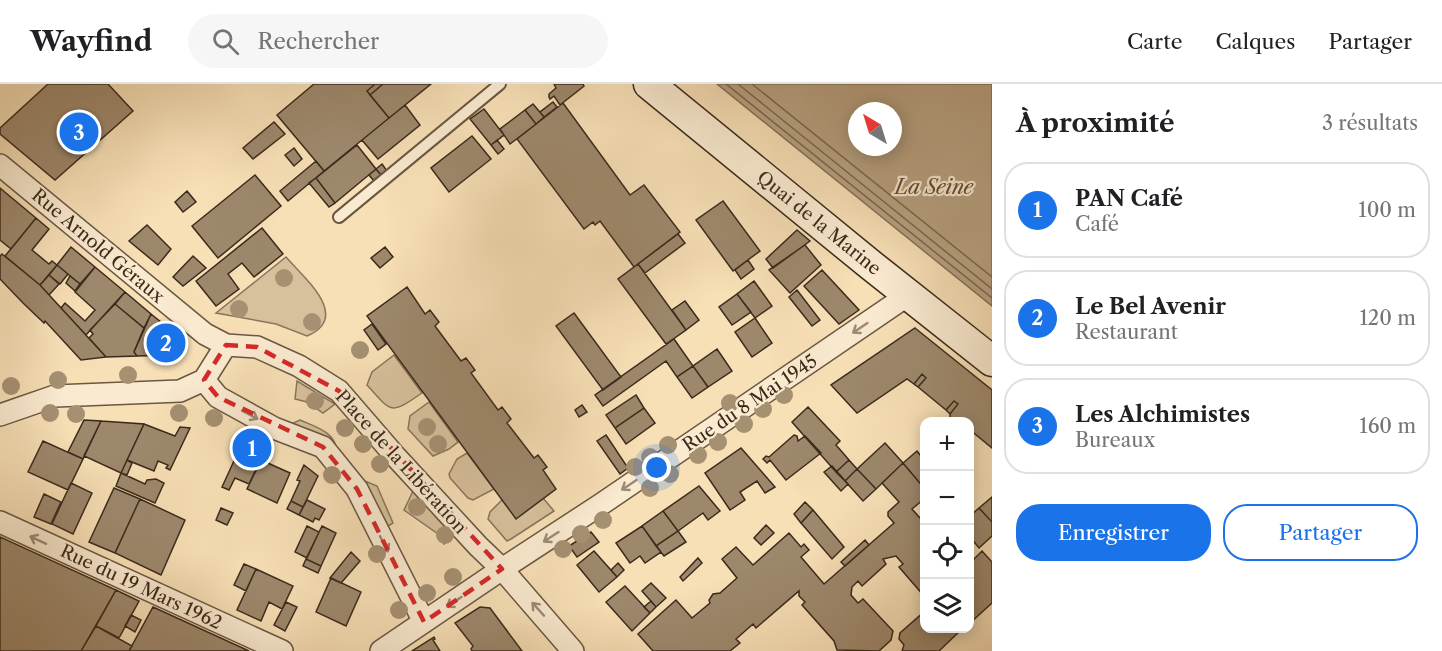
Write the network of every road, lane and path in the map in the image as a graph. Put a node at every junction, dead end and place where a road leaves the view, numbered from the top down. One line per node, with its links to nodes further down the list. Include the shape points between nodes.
1 (500, 84): 4 (lane)
2 (649, 84): 5 (street, Quai de la Marine)
3 (0, 165): 6 (street, Rue Arnold Géraux, via 186,319)
4 (339, 217)
5 (908, 295): 7 (street, Quai de la Marine); 11 (street, Rue du 8 Mai 1945, one-way to 11)
6 (226, 345): 8 (street); 11 (street, Place de la Libération, via 257,347 299,366 339,391 396,458)
7 (992, 361)
8 (204, 380): 9 (street, via 180,391 55,396); 12 (street, one-way to 12, via 218,397 274,428 323,447 357,489)
9 (0, 415)
10 (0, 522): 13 (street, Rue du 19 Mars 1962, one-way to 10)
11 (502, 569): 12 (street, one-way to 12); 15 (street, Place de la Libération, one-way to 11)
12 (424, 622): 14 (street)
13 (282, 651)
14 (381, 651)
15 (573, 651)

